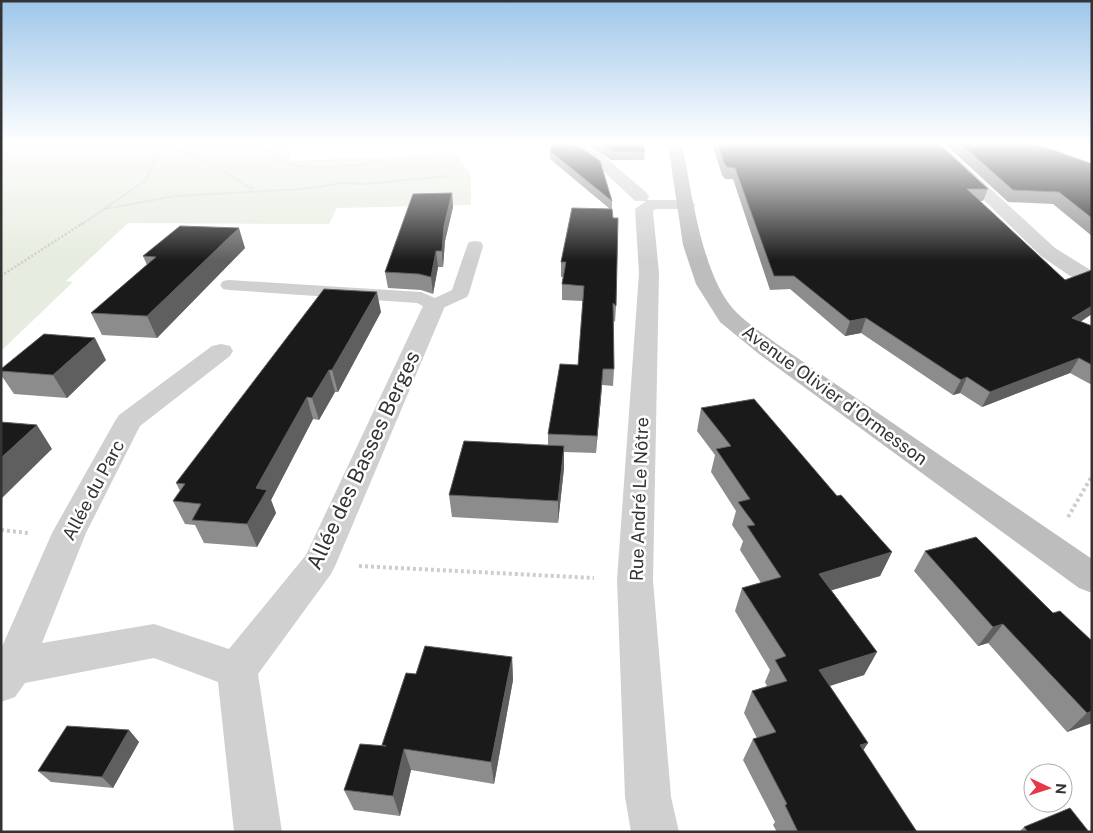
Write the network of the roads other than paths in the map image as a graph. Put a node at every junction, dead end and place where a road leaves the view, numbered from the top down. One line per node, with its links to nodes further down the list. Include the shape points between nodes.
1 (626, 183): 4 (street)
2 (682, 183): 5 (main road, Avenue Olivier d'Ormesson)
3 (975, 183): 7 (street, via 1048,252)
4 (641, 197)
5 (686, 205): 11 (main road, Avenue Olivier d'Ormesson, via 693,245 707,284 728,317 776,355); 15 (street, Rue André Le Nôtre, via 653,204 644,209 649,273 635,580 648,798)
6 (475, 246): 9 (lane, via 460,292)
7 (1092, 278)
8 (229, 285): 9 (lane, via 421,298)
9 (434, 306): 12 (street, Allée des Basses Berges, via 319,564)
10 (221, 351): 13 (street, Allée du Parc, via 130,421 70,533)
11 (1092, 578)
12 (237, 670): 13 (street, Allée du Parc, via 154,641); 14 (street)
13 (7, 674)
14 (258, 832)
15 (654, 832)

